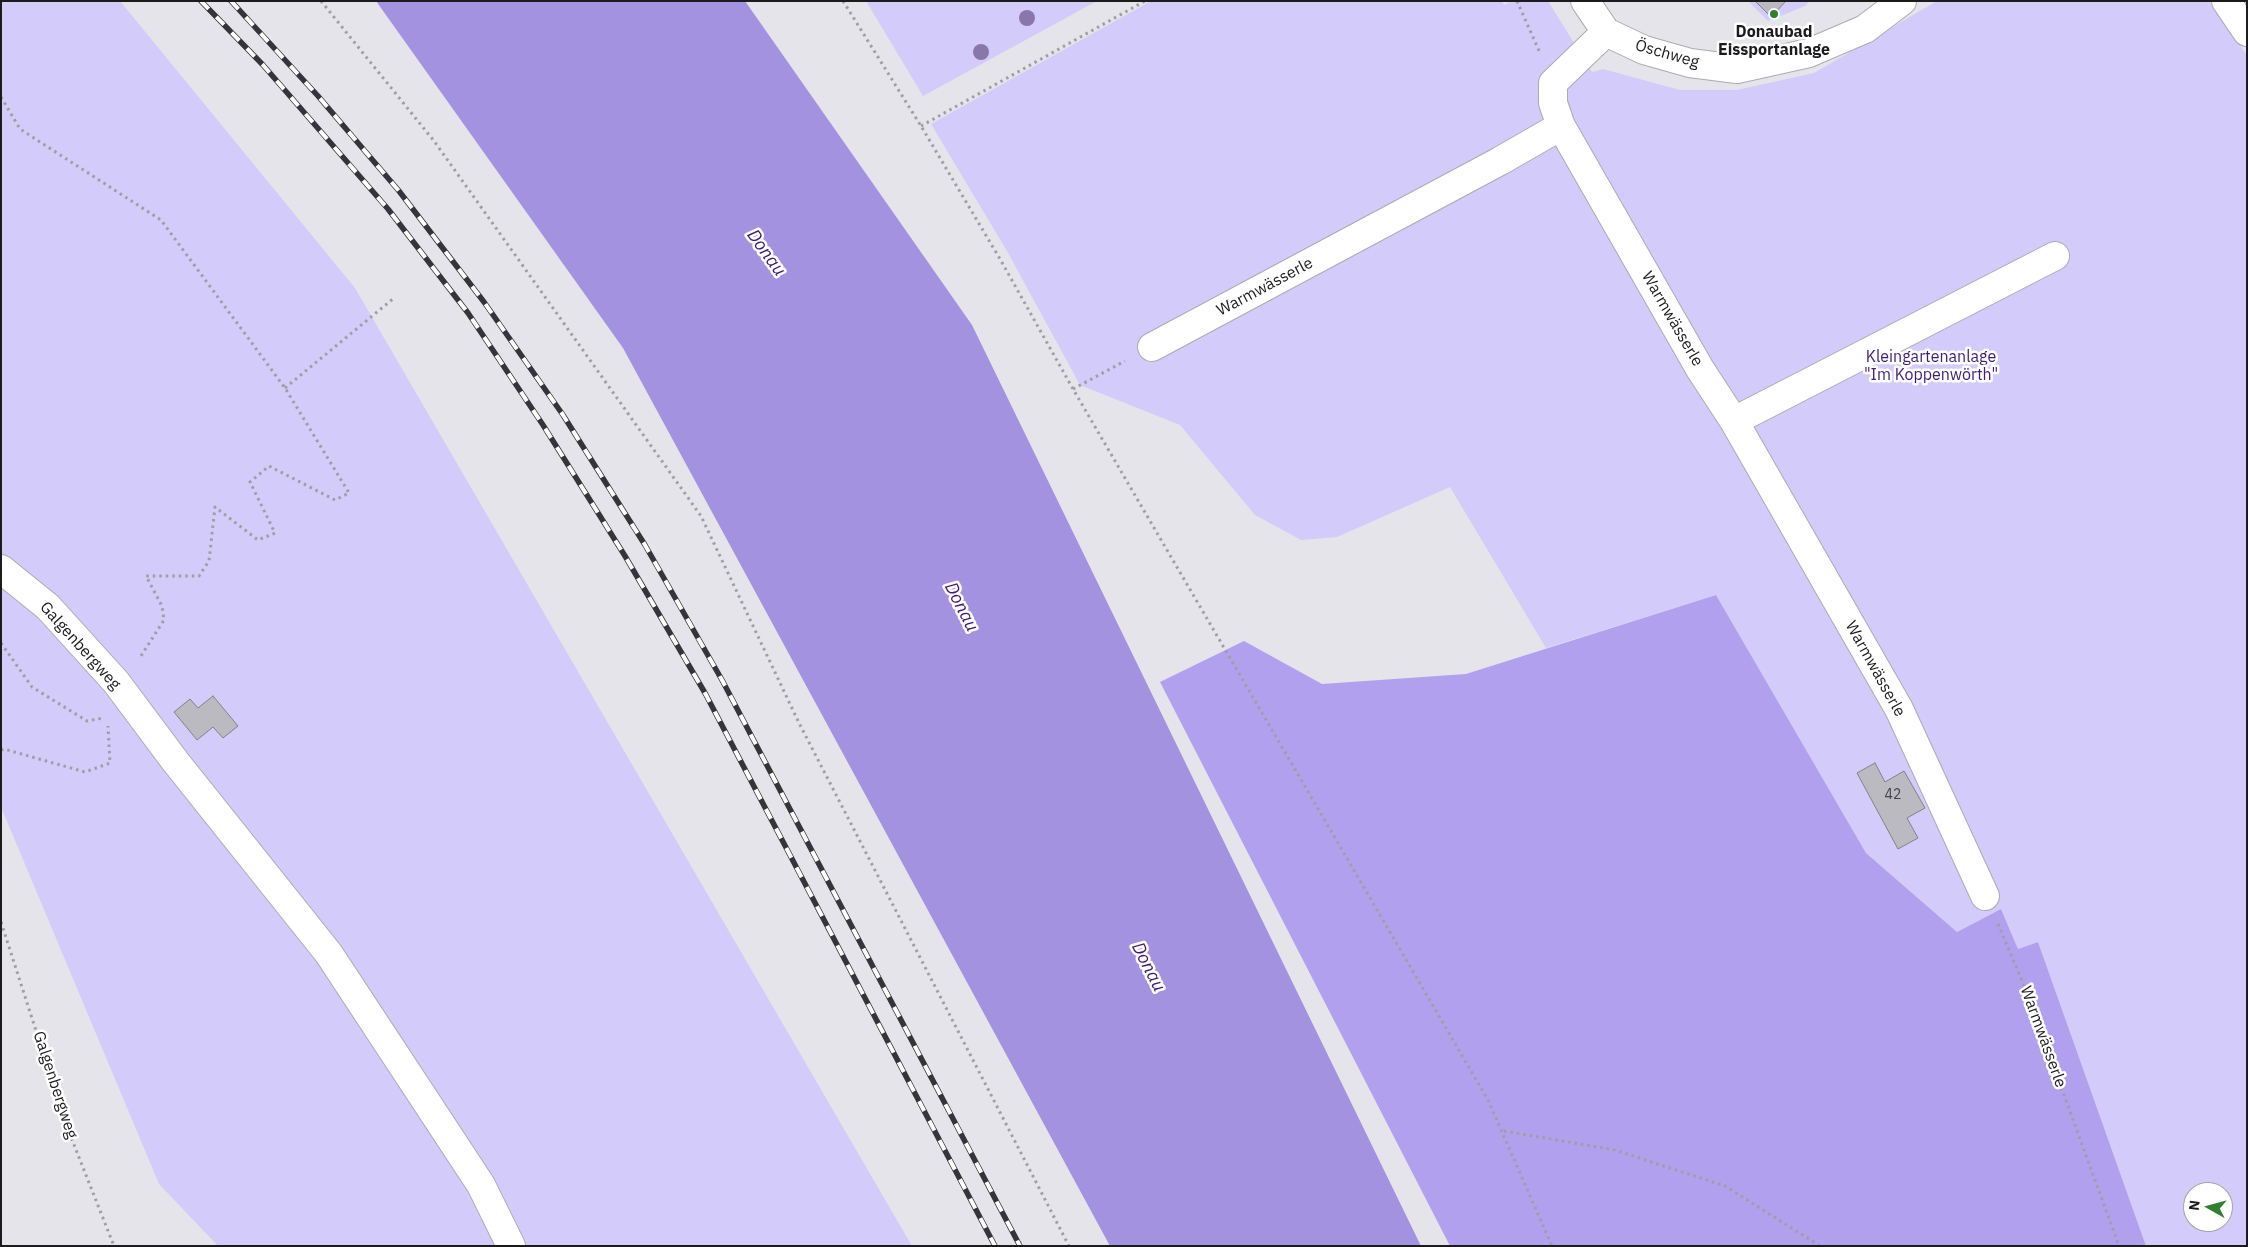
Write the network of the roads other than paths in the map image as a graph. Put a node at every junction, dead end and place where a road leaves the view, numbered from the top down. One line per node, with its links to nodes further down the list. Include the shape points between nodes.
1 (1585, 1): 4 (lane)
2 (1902, 1): 4 (lane, Öschweg, via 1864,29 1809,53 1737,69 1690,64 1644,50)
3 (2226, 1): 5 (lane)
4 (1606, 32): 6 (lane, Warmwässerle, via 1553,84 1553,103)
5 (2247, 32)
6 (1561, 126): 8 (lane, Warmwässerle); 9 (lane, Warmwässerle, via 1700,368)
7 (2055, 256): 9 (lane)
8 (1152, 347)
9 (1734, 420): 11 (lane, Warmwässerle, via 1899,709)
10 (1, 569): 12 (lane, Galgenbergweg, via 48,607 116,682 328,954 481,1185)
11 (1986, 896)
12 (511, 1246)

